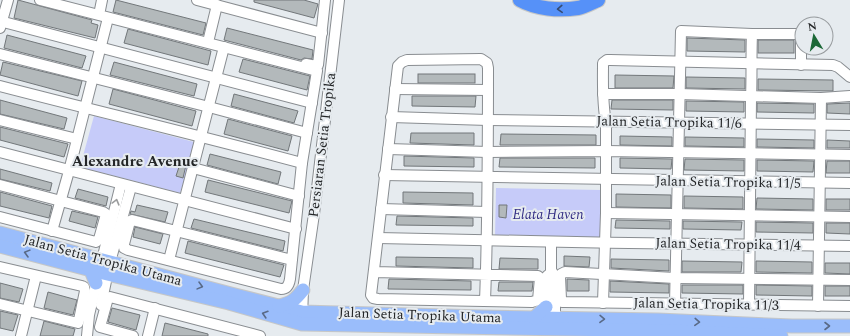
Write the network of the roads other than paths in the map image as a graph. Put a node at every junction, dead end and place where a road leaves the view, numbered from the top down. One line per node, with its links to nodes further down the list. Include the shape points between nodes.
1 (8, 0): 12 (street)
2 (40, 0): 11 (street)
3 (62, 0): 10 (street)
4 (197, 0): 9 (street)
5 (324, 0): 13 (street)
6 (339, 0): 104 (street, Persiaran Setia Tropika)
7 (520, 0): 8 (highway, one-way to 7, via 578,8 553,9)
8 (598, 0)
9 (216, 3): 13 (street); 15 (street)
10 (101, 5): 15 (street)
11 (108, 18): 16 (street); 17 (street)
12 (1, 24): 17 (street)
13 (322, 33): 22 (street)
14 (752, 34): 19 (street, via 682,30); 20 (street); 21 (street, via 798,34 801,38)
15 (209, 38): 22 (street)
16 (224, 47): 22 (street); 23 (street)
17 (100, 48): 23 (street); 24 (street)
18 (0, 54): 24 (street)
19 (679, 62): 20 (street); 29 (street, via 607,60 603,63); 30 (street)
20 (751, 64): 21 (street); 31 (street)
21 (801, 65): 25 (street, via 838,67)
22 (317, 67): 34 (street)
23 (216, 77): 34 (street); 35 (street)
24 (93, 78): 35 (street); 36 (street)
25 (850, 78)
26 (0, 86): 36 (street)
27 (395, 89): 28 (street); 28 (street, via 398,66 402,62 481,59 487,63); 37 (street)
28 (488, 90): 39 (street)
29 (604, 94): 30 (street); 40 (street)
30 (678, 94): 31 (street); 41 (street)
31 (752, 96): 33 (street); 42 (street)
32 (850, 96): 33 (street)
33 (821, 98): 43 (street)
34 (312, 103): 45 (street)
35 (209, 107): 45 (street); 46 (street)
36 (85, 108): 46 (street); 47 (street)
37 (391, 117): 39 (street, Jalan Setia Tropika 11/6); 48 (street)
38 (0, 120): 47 (street)
39 (488, 120): 40 (street, Jalan Setia Tropika 11/6); 51 (street)
40 (606, 122): 41 (street, Jalan Setia Tropika 11/6); 49 (street)
41 (678, 123): 42 (street, Jalan Setia Tropika 11/6); 52 (street)
42 (750, 124): 43 (street, Jalan Setia Tropika 11/6); 53 (street)
43 (821, 125): 44 (street, Jalan Setia Tropika 11/6); 54 (street)
44 (850, 125)
45 (307, 133): 56 (street)
46 (201, 136): 56 (street); 57 (street)
47 (77, 139): 58 (street)
48 (388, 149): 51 (street); 59 (street)
49 (606, 151): 51 (street); 52 (street); 61 (street)
50 (0, 152): 58 (street)
51 (488, 152): 60 (street)
52 (678, 153): 53 (street); 62 (street)
53 (750, 154): 54 (street); 63 (street)
54 (820, 155): 55 (street); 64 (street)
55 (850, 155)
56 (302, 163): 68 (street)
57 (193, 168): 68 (street); 69 (street)
58 (69, 171): 67 (street); 70 (street)
59 (384, 175): 60 (street, Jalan Setia Tropika 11/5); 71 (street)
60 (487, 178): 61 (street, Jalan Setia Tropika 11/5); 72 (street)
61 (607, 180): 62 (street, Jalan Setia Tropika 11/5); 73 (street)
62 (677, 180): 63 (street, Jalan Setia Tropika 11/5); 74 (street)
63 (750, 182): 64 (street, Jalan Setia Tropika 11/5); 75 (street)
64 (820, 183): 65 (street, Jalan Setia Tropika 11/5); 76 (street)
65 (850, 183)
66 (0, 185): 70 (street)
67 (126, 185): 69 (street); 99 (street)
68 (299, 196): 79 (street)
69 (184, 200): 79 (street); 81 (street)
70 (61, 201): 80 (street); 80 (street, via 106,214 98,241)
71 (381, 209): 72 (street); 83 (street)
72 (487, 212): 84 (street)
73 (606, 213): 74 (street); 86 (street)
74 (676, 214): 75 (street); 87 (street)
75 (751, 215): 76 (street); 88 (street)
76 (820, 216): 78 (street); 89 (street)
77 (0, 217): 80 (street)
78 (850, 217)
79 (296, 229): 93 (street)
80 (52, 231)
81 (176, 231): 92 (street); 92 (street, via 131,220 124,244 124,248 128,250); 93 (street)
82 (0, 233): 99 (main road, Jalan Setia Tropika Utama)
83 (378, 238): 84 (street, Jalan Setia Tropika 11/4); 95 (street)
84 (487, 240): 85 (street, Jalan Setia Tropika 11/4); 97 (street)
85 (551, 242): 86 (street, Jalan Setia Tropika 11/4); 115 (street, via 551,270 555,277 550,291)
86 (605, 243): 87 (street, Jalan Setia Tropika 11/4); 96 (street)
87 (676, 243): 88 (street, Jalan Setia Tropika 11/4); 100 (street)
88 (750, 244): 89 (street, Jalan Setia Tropika 11/4); 101 (street)
89 (819, 245): 91 (street, Jalan Setia Tropika 11/4); 102 (street)
90 (0, 246): 99 (main road, Jalan Setia Tropika Utama, one-way to 90)
91 (850, 246)
92 (169, 260): 93 (street, via 284,289 290,283)
93 (292, 260)
94 (0, 267): 98 (street)
95 (374, 272): 97 (street); 105 (street, Jalan Setia Tropika 11/3, via 371,295 373,298)
96 (604, 274): 100 (street); 106 (street); 115 (street, via 561,274 560,292)
97 (486, 275): 105 (street); 115 (street, via 540,277 538,300)
98 (36, 276): 114 (street); 114 (street, via 84,287 79,320 78,323)
99 (101, 277): 110 (main road, Jalan Setia Tropika Utama, one-way to 110); 116 (main road, Jalan Setia Tropika Utama, one-way to 99, via 124,277); 122 (street, via 89,315); 123 (street, via 98,318)
100 (675, 278): 101 (street); 108 (street)
101 (750, 279): 102 (street); 109 (street)
102 (818, 280): 103 (street); 111 (street)
103 (850, 280)
104 (303, 290): 110 (main road, via 290,304); 116 (street, Persiaran Setia Tropika)
105 (485, 301): 115 (street, Jalan Setia Tropika 11/3)
106 (603, 303): 108 (street, Jalan Setia Tropika 11/3); 115 (street, Jalan Setia Tropika 11/3)
107 (0, 304): 114 (street)
108 (675, 304): 109 (street, Jalan Setia Tropika 11/3)
109 (749, 305): 111 (street, Jalan Setia Tropika 11/3)
110 (279, 306): 116 (main road, Jalan Setia Tropika Utama)
111 (818, 306): 112 (street, Jalan Setia Tropika 11/3)
112 (850, 306)
113 (155, 308): 120 (street); 124 (street, via 108,298 100,327); 125 (street)
114 (27, 310): 121 (street)
115 (550, 315): 116 (main road, Jalan Setia Tropika Utama); 118 (main road, Jalan Setia Tropika Utama); 118 (main road, Jalan Setia Tropika Utama, one-way to 118)
116 (302, 318)
117 (850, 326): 119 (main road, Jalan Setia Tropika Utama, one-way to 117)
118 (653, 331): 119 (main road, Jalan Setia Tropika Utama, one-way to 119); 127 (main road, Jalan Setia Tropika Utama)
119 (792, 331)
120 (245, 334): 126 (street)
121 (21, 336)
122 (87, 336)
123 (91, 336)
124 (133, 336)
125 (148, 336)
126 (260, 336)
127 (781, 336)

